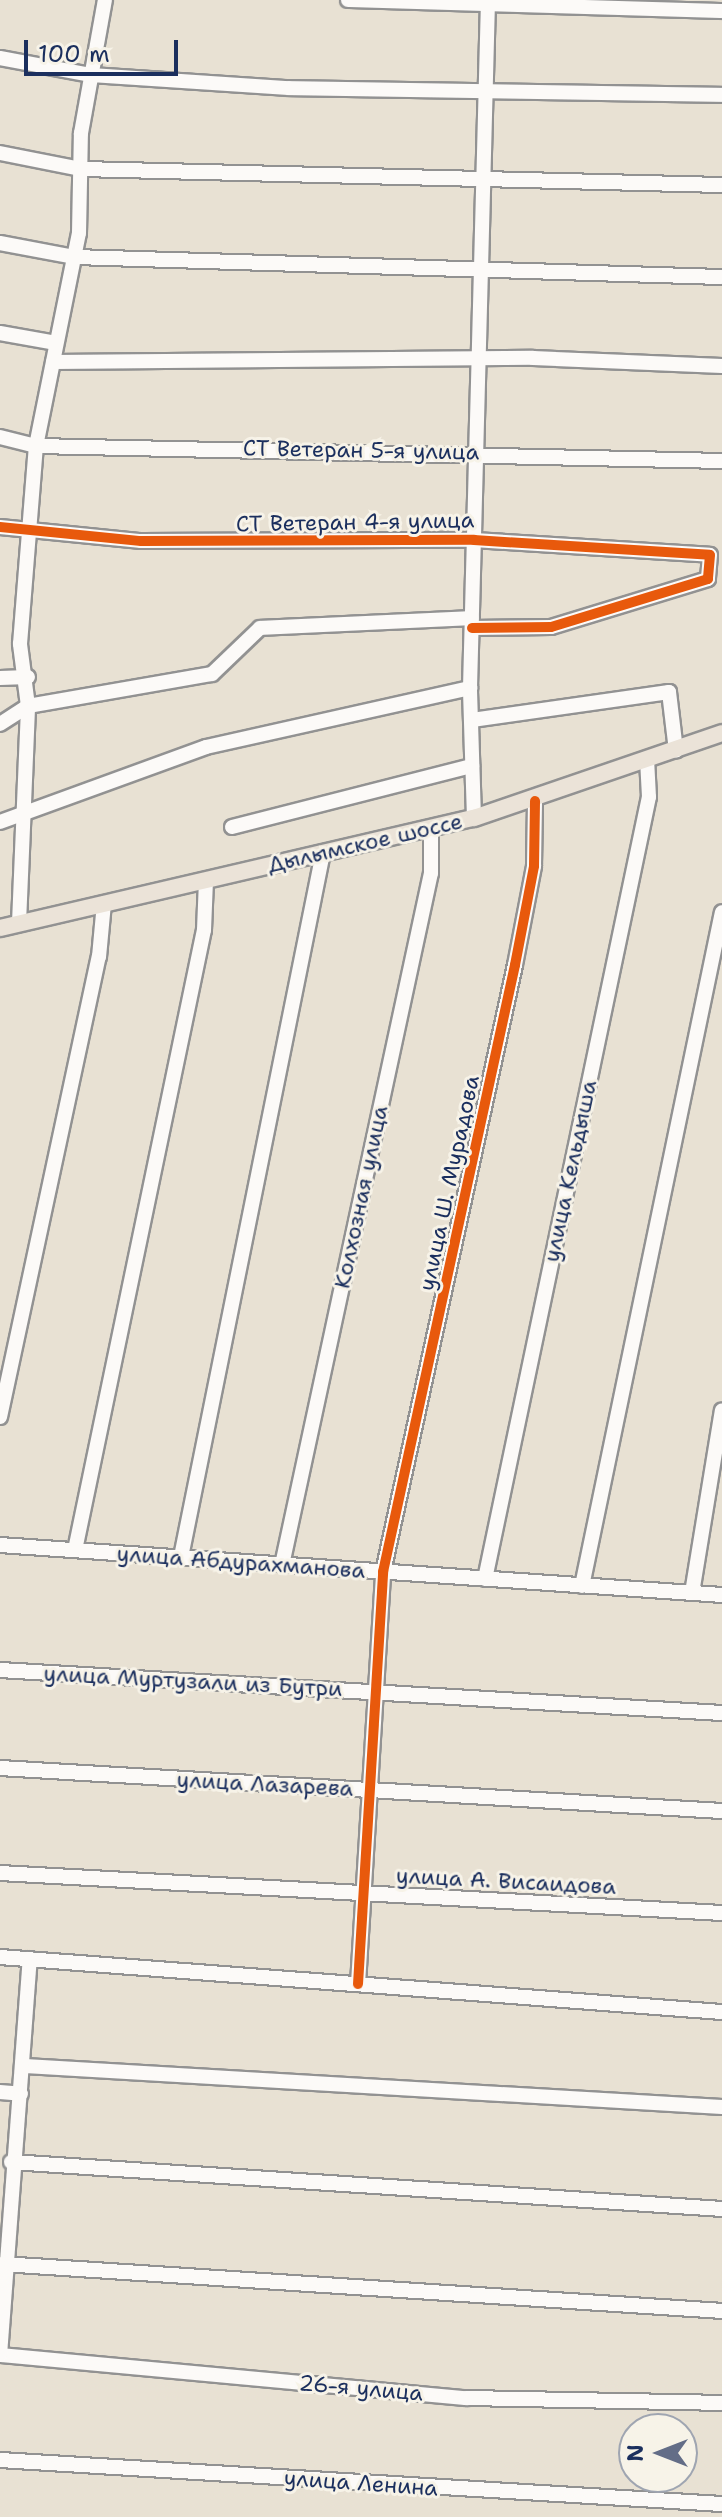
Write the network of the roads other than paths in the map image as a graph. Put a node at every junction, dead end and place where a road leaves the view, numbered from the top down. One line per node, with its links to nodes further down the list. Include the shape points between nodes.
1 (105, 0): 6 (street)
2 (348, 0): 3 (street)
3 (488, 4): 4 (street); 7 (street)
4 (722, 11)
5 (0, 58): 6 (street)
6 (91, 75): 7 (street); 10 (street)
7 (486, 92): 8 (street); 11 (street)
8 (722, 95)
9 (0, 153): 10 (street)
10 (81, 169): 11 (street); 14 (street)
11 (485, 183): 12 (street); 15 (street)
12 (722, 185)
13 (0, 243): 14 (street)
14 (74, 257): 15 (street); 18 (street)
15 (481, 274): 16 (street); 19 (street)
16 (722, 277)
17 (0, 333): 18 (street)
18 (56, 343): 20 (street)
19 (479, 358): 20 (street); 21 (street); 24 (street)
20 (53, 362): 23 (street)
21 (722, 366)
22 (0, 437): 23 (street, СТ Ветеран 5-я улица)
23 (36, 446): 24 (street, СТ Ветеран 5-я улица); 27 (street)
24 (477, 451): 25 (street, СТ Ветеран 5-я улица); 28 (street)
25 (722, 461)
26 (0, 527): 27 (street, СТ Ветеран 4-я улица)
27 (29, 532): 28 (street, СТ Ветеран 4-я улица, via 253,545); 30 (street, via 20,644)
28 (474, 540): 29 (street); 29 (street, СТ Ветеран 4-я улица, via 710,555 708,579 551,627)
29 (472, 623): 32 (street); 33 (street, via 260,628 212,674)
30 (28, 677): 31 (street); 33 (street)
31 (0, 678)
32 (470, 688): 34 (street); 41 (street, via 206,747)
33 (28, 706): 35 (street); 41 (street)
34 (472, 720): 37 (street, via 669,692); 39 (street)
35 (0, 724)
36 (722, 733): 37 (main road, Дылымское шоссе)
37 (676, 751): 38 (main road, Дылымское шоссе)
38 (647, 763): 40 (main road, Дылымское шоссе); 59 (street, улица Кельдыша, via 649,797)
39 (472, 766): 42 (street); 44 (street)
40 (535, 801): 42 (main road, Дылымское шоссе); 58 (street, улица Ш. Мурадова, via 534,866 515,965)
41 (18, 817): 43 (street); 50 (street)
42 (474, 818): 45 (main road, Дылымское шоссе)
43 (0, 822)
44 (232, 827)
45 (431, 828): 46 (main road, Дылымское шоссе); 57 (street, Колхозная улица, via 431,873)
46 (323, 853): 47 (main road, Дылымское шоссе); 56 (street)
47 (206, 880): 48 (main road, Дылымское шоссе); 55 (street, via 204,930)
48 (104, 903): 50 (main road, Дылымское шоссе); 53 (street, via 99,957)
49 (722, 912): 60 (street)
50 (19, 923): 51 (main road, Дылымское шоссе)
51 (0, 928)
52 (722, 1410): 61 (street)
53 (0, 1417)
54 (0, 1545): 55 (street, улица Абдурахманова)
55 (75, 1550): 56 (street, улица Абдурахманова)
56 (181, 1557): 57 (street, улица Абдурахманова)
57 (282, 1565): 58 (street, улица Абдурахманова)
58 (383, 1572): 59 (street, улица Абдурахманова); 64 (street, улица Ш. Мурадова)
59 (485, 1579): 60 (street, улица Абдурахманова)
60 (582, 1586): 61 (street, улица Абдурахманова)
61 (692, 1593): 62 (street, улица Абдурахманова)
62 (722, 1595)
63 (0, 1670): 64 (street, улица Муртузали из Бутри)
64 (377, 1692): 65 (street, улица Муртузали из Бутри); 67 (street, улица Ш. Мурадова)
65 (722, 1713)
66 (0, 1768): 67 (street, улица Лазарева)
67 (371, 1791): 68 (street, улица Лазарева); 70 (street, улица Ш. Мурадова)
68 (722, 1811)
69 (0, 1873): 70 (street, улица А. Висаидова)
70 (366, 1893): 71 (street, улица А. Висаидова); 74 (street, улица Ш. Мурадова)
71 (722, 1913)
72 (0, 1957): 73 (street)
73 (30, 1959): 74 (street); 76 (street)
74 (358, 1984): 75 (street)
75 (722, 2012)
76 (25, 2066): 78 (street); 79 (street)
77 (0, 2092): 78 (street)
78 (21, 2094): 80 (street)
79 (722, 2107)
80 (11, 2162): 81 (street); 82 (street)
81 (4, 2186): 83 (street)
82 (722, 2209)
83 (2, 2264): 84 (street); 85 (street)
84 (0, 2292): 86 (street)
85 (722, 2311)
86 (0, 2355): 87 (street, 26-я улица, via 466,2398)
87 (722, 2403)
88 (0, 2460): 89 (street, улица Ленина)
89 (722, 2504)

